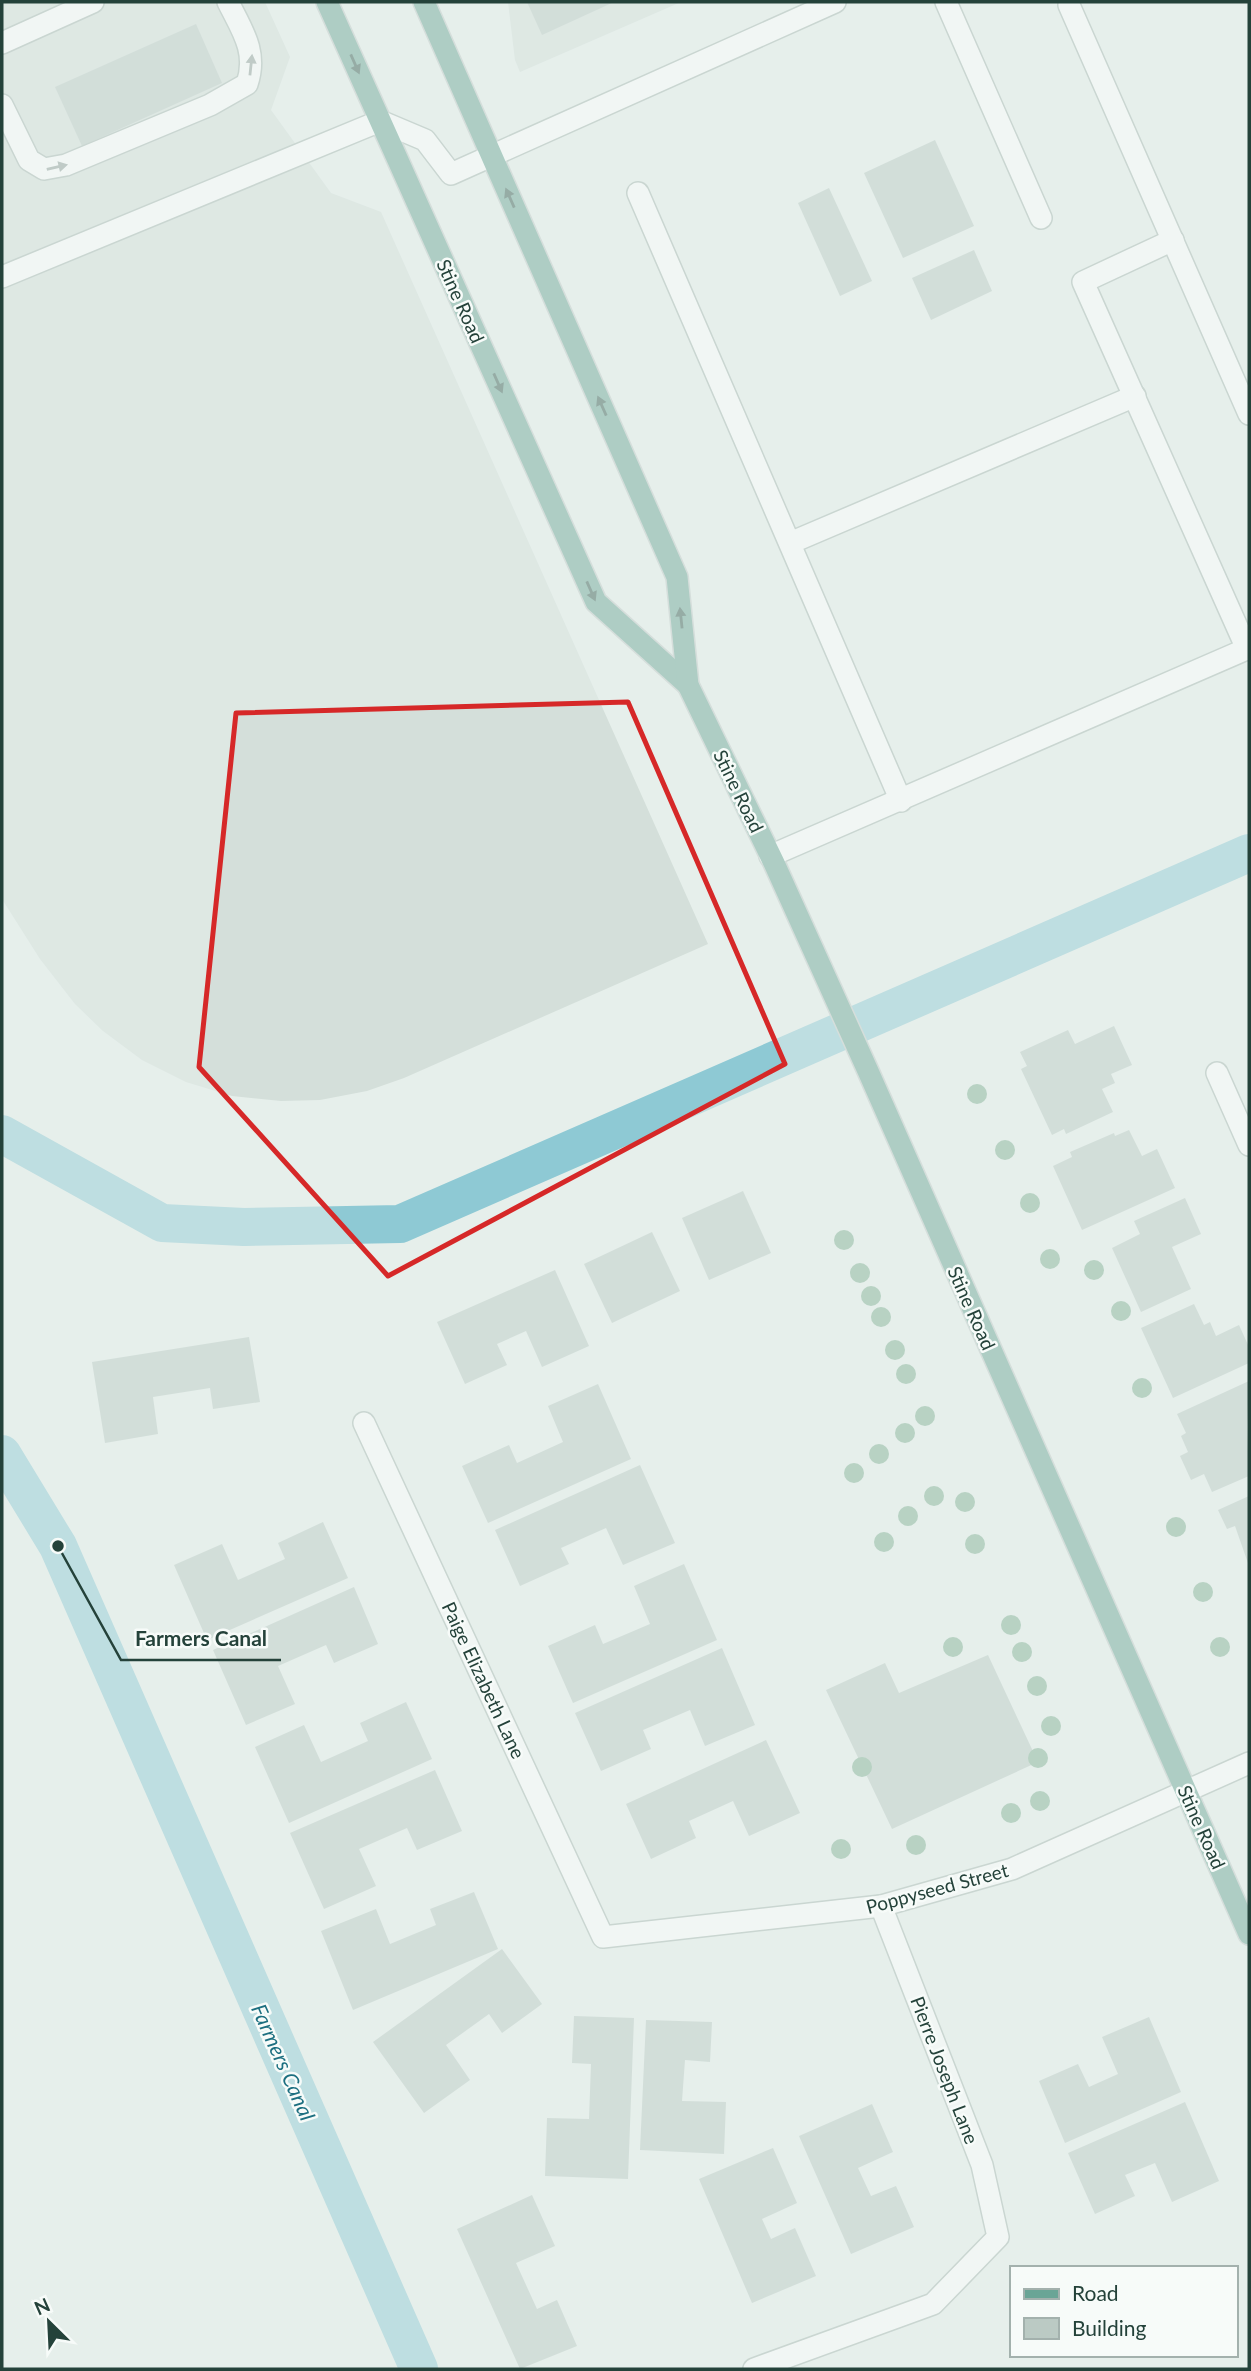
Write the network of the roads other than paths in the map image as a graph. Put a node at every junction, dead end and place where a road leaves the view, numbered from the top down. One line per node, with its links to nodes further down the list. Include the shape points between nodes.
1 (93, 2): 8 (street)
2 (229, 2): 9 (street, one-way to 2, via 29,160 44,169 66,165 210,105 247,84 252,70 252,50)
3 (327, 2): 10 (main road, Stine Road, one-way to 10)
4 (424, 2): 11 (main road, Stine Road)
5 (835, 2): 11 (street)
6 (946, 2): 13 (street)
7 (1069, 5): 14 (street)
8 (2, 43)
9 (2, 105)
10 (380, 121): 11 (street, via 425,140 451,174); 15 (street); 20 (main road, Stine Road, one-way to 20, via 596,602)
11 (492, 156): 20 (main road, Stine Road, one-way to 11, via 677,577)
12 (638, 193): 18 (street)
13 (1041, 218)
14 (1173, 240): 16 (street, via 1083,282); 17 (street)
15 (2, 278)
16 (1135, 396): 18 (street); 19 (street)
17 (1249, 414)
18 (790, 543): 21 (street)
19 (1248, 648): 21 (street)
20 (688, 685): 22 (main road, Stine Road)
21 (901, 801): 22 (street)
22 (772, 860): 27 (main road, Stine Road)
23 (1217, 1073): 24 (street)
24 (1249, 1145)
25 (364, 1423): 30 (street, Paige Elizabeth Lane)
26 (1249, 1763): 27 (street, Poppyseed Street)
27 (1186, 1791): 28 (street, Poppyseed Street, via 1012,1869); 29 (main road, Stine Road)
28 (881, 1906): 30 (street, Poppyseed Street); 31 (street, Pierre Joseph Lane, via 982,2165 999,2237 933,2304)
29 (1249, 1934)
30 (604, 1937)
31 (754, 2369)

